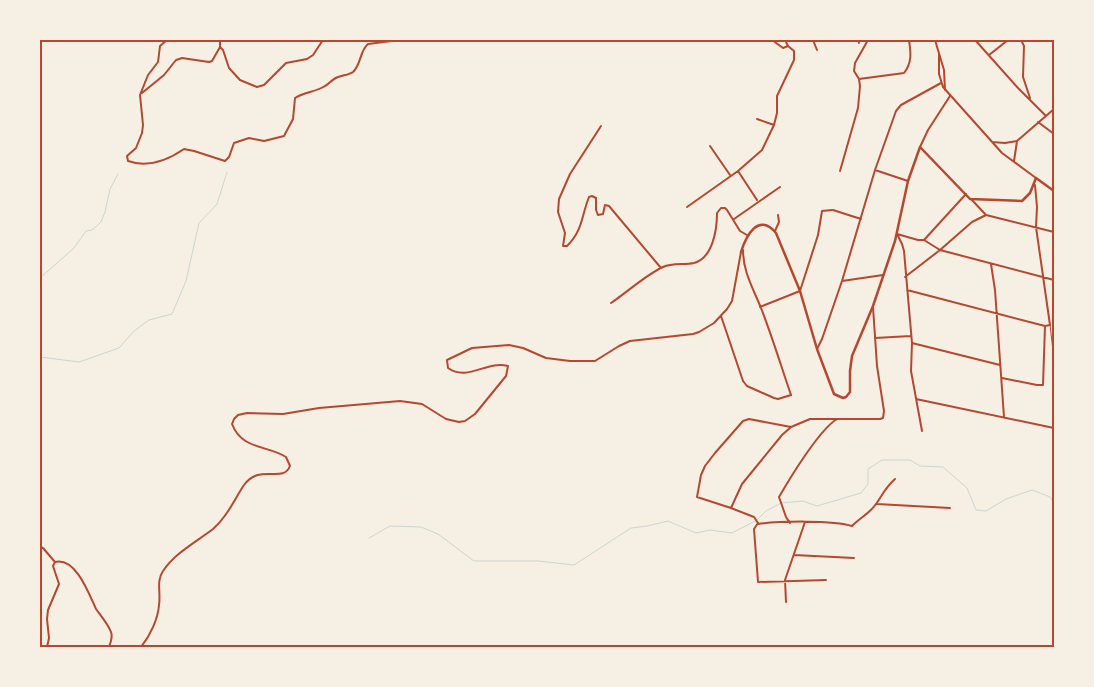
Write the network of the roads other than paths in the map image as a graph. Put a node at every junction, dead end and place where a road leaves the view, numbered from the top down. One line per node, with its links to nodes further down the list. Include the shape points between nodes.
1 (167, 40): 24 (street, via 160,46 158,62 148,75)
2 (220, 40): 17 (street)
3 (323, 40): 17 (street, via 313,55 286,63 264,85 257,87 240,80 229,68)
4 (399, 40): 24 (street, via 365,46 353,72 295,98 292,119 284,136 264,141 249,138 234,143 225,161 184,149 168,159 151,163 128,161 142,133)
5 (772, 40): 16 (street, via 781,48)
6 (785, 40): 16 (street)
7 (813, 40): 18 (street)
8 (858, 40): 15 (street)
9 (868, 40): 21 (street, via 855,63 854,71)
10 (909, 40): 21 (street, via 911,58 904,73)
11 (935, 40): 19 (street)
12 (1008, 40): 20 (street)
13 (1021, 40): 26 (street, via 1024,46 1023,77)
14 (976, 41): 20 (street)
15 (859, 43)
16 (788, 46): 31 (street, via 794,51 794,60 777,96)
17 (220, 47): 24 (street, via 209,62 176,60)
18 (817, 50)
19 (939, 54): 22 (street); 23 (street)
20 (989, 55): 26 (street)
21 (859, 79): 41 (street, via 856,115)
22 (941, 83): 23 (street); 39 (street, via 896,111)
23 (946, 90): 25 (street)
24 (140, 95)
25 (950, 96): 35 (street); 37 (street)
26 (1032, 100): 28 (street)
27 (1054, 109): 28 (street)
28 (1045, 116): 30 (street)
29 (757, 120): 31 (street)
30 (1038, 122): 33 (street); 34 (street)
31 (774, 125): 40 (street, via 762,150)
32 (601, 126): 66 (street, via 570,174 559,199 558,212 565,233 563,246 567,246 580,229 582,214 592,196 596,198 598,215 603,214 605,205 609,206)
33 (1054, 134)
34 (1017, 141): 35 (street); 38 (street)
35 (991, 142): 38 (street)
36 (710, 146): 42 (street)
37 (920, 147): 44 (street); 48 (street)
38 (1014, 162): 43 (street)
39 (874, 170): 44 (street); 55 (street)
40 (738, 171): 42 (street); 50 (street)
41 (840, 171)
42 (730, 175): 51 (street)
43 (1036, 178): 45 (street); 47 (street)
44 (908, 181): 59 (street)
45 (1035, 185): 49 (street, via 1028,197 1022,200); 56 (street)
46 (780, 186): 50 (street)
47 (1054, 191)
48 (966, 194): 49 (street); 61 (street)
49 (970, 199): 53 (street)
50 (758, 201): 54 (street)
51 (687, 207)
52 (778, 214): 57 (street)
53 (986, 215): 56 (street); 63 (street, via 972,222)
54 (734, 219): 60 (street); 66 (street, via 725,208 720,209 718,227 702,258 693,263)
55 (862, 219): 71 (street); 73 (street, via 833,210 822,211)
56 (1036, 227): 58 (street); 69 (street)
57 (775, 231): 60 (street, via 760,226); 73 (street)
58 (1054, 232)
59 (897, 234): 61 (street); 67 (street); 68 (street, via 902,244)
60 (747, 235): 62 (street)
61 (924, 240): 63 (street)
62 (743, 248): 64 (street); 76 (street, via 743,262)
63 (940, 250): 65 (street); 68 (street)
64 (741, 252): 78 (street, via 732,301)
65 (991, 264): 69 (street); 77 (street)
66 (661, 268): 74 (street)
67 (883, 276): 71 (street); 75 (street)
68 (906, 276): 72 (street)
69 (1042, 278): 70 (street); 79 (street)
70 (1054, 280)
71 (842, 281): 84 (street)
72 (907, 290): 77 (street); 81 (street)
73 (800, 292): 76 (street); 84 (street)
74 (611, 303)
75 (873, 306): 82 (street); 84 (street, via 852,356 850,389 846,397 834,394)
76 (760, 307): 78 (street, via 791,395 778,399 747,386 743,381)
77 (996, 313): 80 (street); 86 (street)
78 (721, 316): 110 (street, via 699,332 630,341 595,361 546,358 524,348 509,346 472,348 448,360 448,368 458,373 497,365 508,366 509,370 475,414 465,421 446,419 422,404 400,401 283,414 257,412 238,415 232,424 248,443 286,457 290,466 282,474 262,473 252,478 214,528 164,569 159,577 158,612)
79 (1050, 325): 80 (street); 85 (lane)
80 (1045, 326): 87 (street, via 1043,385)
81 (911, 336): 82 (street); 83 (street)
82 (875, 338): 90 (street, via 883,418)
83 (912, 343): 86 (street); 88 (street, via 911,366)
84 (817, 349)
85 (1054, 359)
86 (1001, 365): 87 (street)
87 (1002, 378): 89 (street)
88 (916, 398): 89 (street); 93 (street)
89 (1004, 417): 92 (street)
90 (837, 420): 91 (street, via 810,418); 98 (street, via 823,432 779,497)
91 (791, 427): 96 (street, via 742,484); 96 (street, via 749,419 743,421 714,453 702,472 697,497)
92 (1054, 428)
93 (922, 431)
94 (895, 479): 95 (street)
95 (876, 504): 97 (street); 99 (street, via 852,526)
96 (731, 508): 100 (street, via 754,517)
97 (950, 508)
98 (790, 522): 99 (street); 100 (street)
99 (805, 522): 102 (street)
100 (758, 523): 105 (street, via 754,529 758,582)
101 (40, 547): 104 (street)
102 (793, 555): 103 (street); 105 (street)
103 (854, 558)
104 (55, 562): 108 (street, via 59,584 47,614); 109 (street, via 69,565 82,580 111,631)
105 (785, 580): 106 (street); 107 (street)
106 (826, 580)
107 (786, 602)
108 (48, 647)
109 (109, 647)
110 (141, 647)

